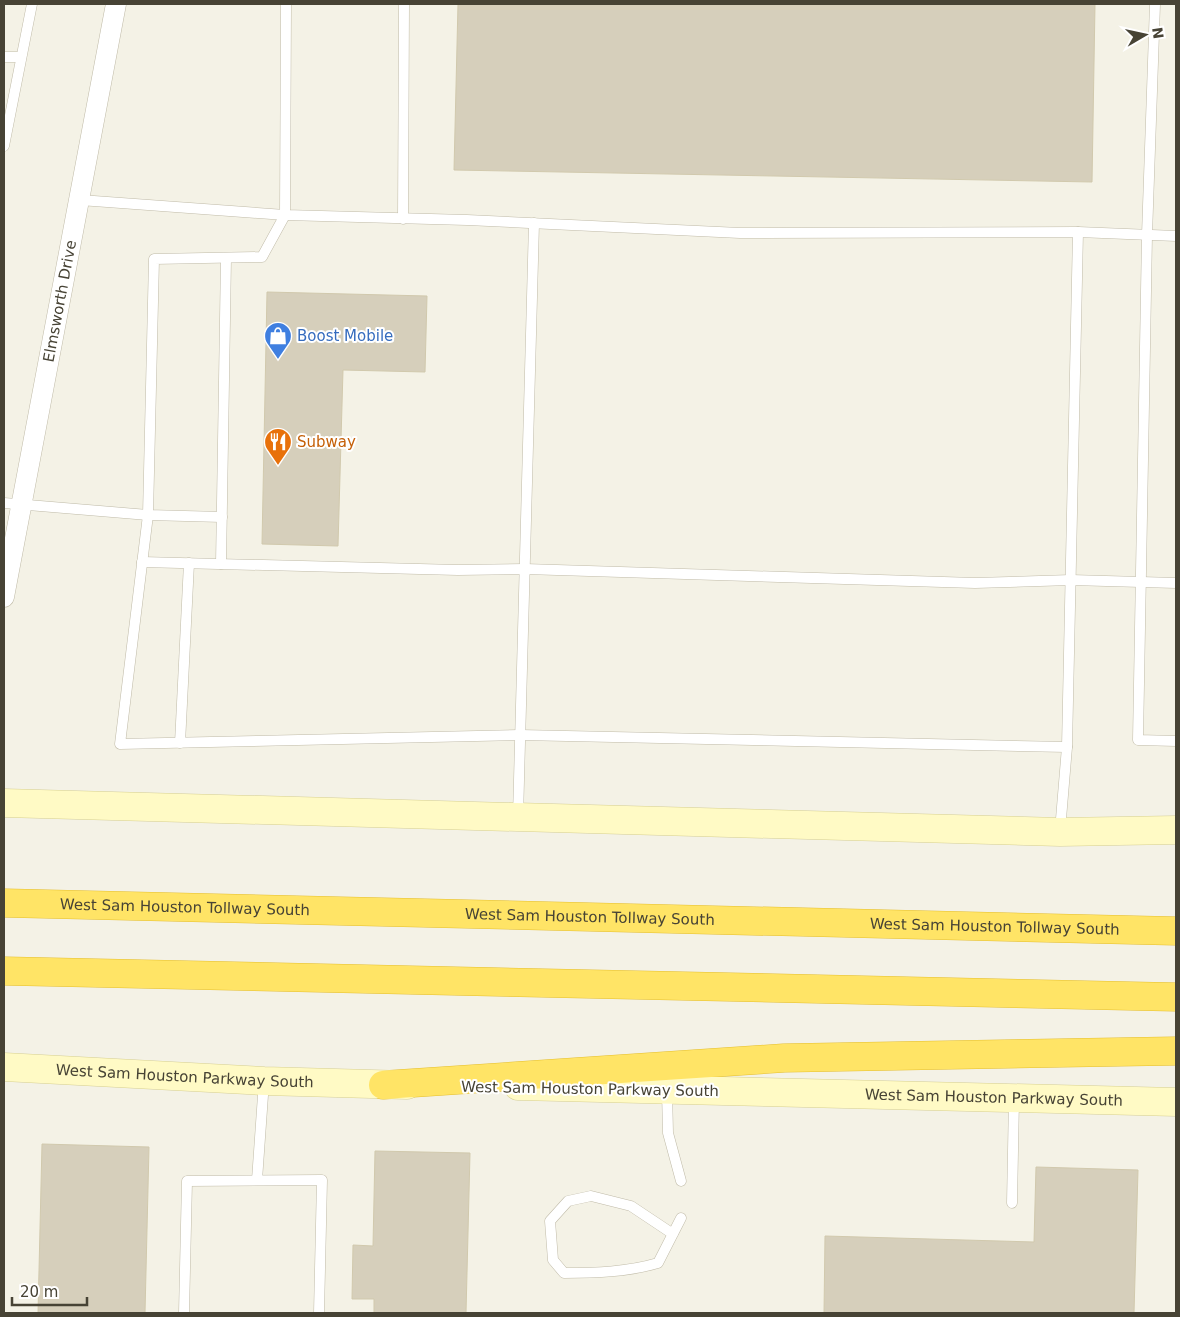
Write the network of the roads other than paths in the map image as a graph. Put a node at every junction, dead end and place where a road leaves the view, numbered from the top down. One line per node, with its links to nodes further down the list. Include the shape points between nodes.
1 (32, 4): 7 (lane)
2 (116, 4): 9 (street, Elmsworth Drive)
3 (286, 4): 10 (lane)
4 (404, 4): 11 (lane)
5 (1155, 4): 14 (lane)
6 (4, 57): 7 (lane)
7 (21, 57): 8 (lane)
8 (4, 143)
9 (80, 200): 10 (lane); 17 (street, Elmsworth Drive)
10 (285, 215): 11 (lane); 16 (lane, via 262,257)
11 (403, 219): 12 (lane)
12 (534, 223): 13 (lane, via 740,233); 23 (lane)
13 (1078, 232): 14 (lane); 24 (lane)
14 (1147, 235): 15 (lane); 25 (lane)
15 (1176, 236)
16 (226, 258): 18 (lane, via 154,259); 19 (lane)
17 (12, 505): 18 (lane); 27 (street, Elmsworth Drive)
18 (148, 515): 19 (lane); 20 (lane)
19 (222, 517): 22 (lane)
20 (142, 562): 21 (lane); 30 (lane, via 120,744)
21 (189, 563): 22 (lane); 30 (lane)
22 (221, 564): 23 (lane)
23 (525, 569): 24 (lane, via 975,583); 28 (lane)
24 (1071, 580): 25 (lane); 31 (lane)
25 (1142, 582): 26 (lane); 29 (lane, via 1138,740)
26 (1176, 583)
27 (4, 598)
28 (520, 735): 30 (lane); 31 (lane); 33 (lane)
29 (1176, 740)
30 (180, 743)
31 (1067, 747): 35 (lane)
32 (4, 803): 33 (main road)
33 (518, 818): 35 (main road)
34 (1176, 830): 35 (main road)
35 (1060, 832)
36 (4, 903): 37 (highway, West Sam Houston Tollway South)
37 (1176, 931)
38 (4, 971): 39 (highway)
39 (1176, 997)
40 (1176, 1052): 43 (highway, via 784,1058)
41 (4, 1066): 42 (main road, West Sam Houston Parkway South)
42 (264, 1081): 43 (main road, West Sam Houston Parkway South); 47 (lane)
43 (383, 1085): 44 (main road, West Sam Houston Parkway South)
44 (667, 1090): 45 (main road, West Sam Houston Parkway South); 48 (lane, via 668,1133)
45 (1014, 1098): 46 (main road, West Sam Houston Parkway South); 49 (lane)
46 (1176, 1102)
47 (257, 1180): 52 (lane, via 187,1181); 53 (lane, via 322,1180)
48 (681, 1180)
49 (1012, 1203)
50 (680, 1218): 51 (lane)
51 (673, 1234): 51 (lane, via 658,1264 632,1271 564,1272 553,1260 550,1221 568,1201 591,1196 631,1206)
52 (184, 1313)
53 (320, 1313)

